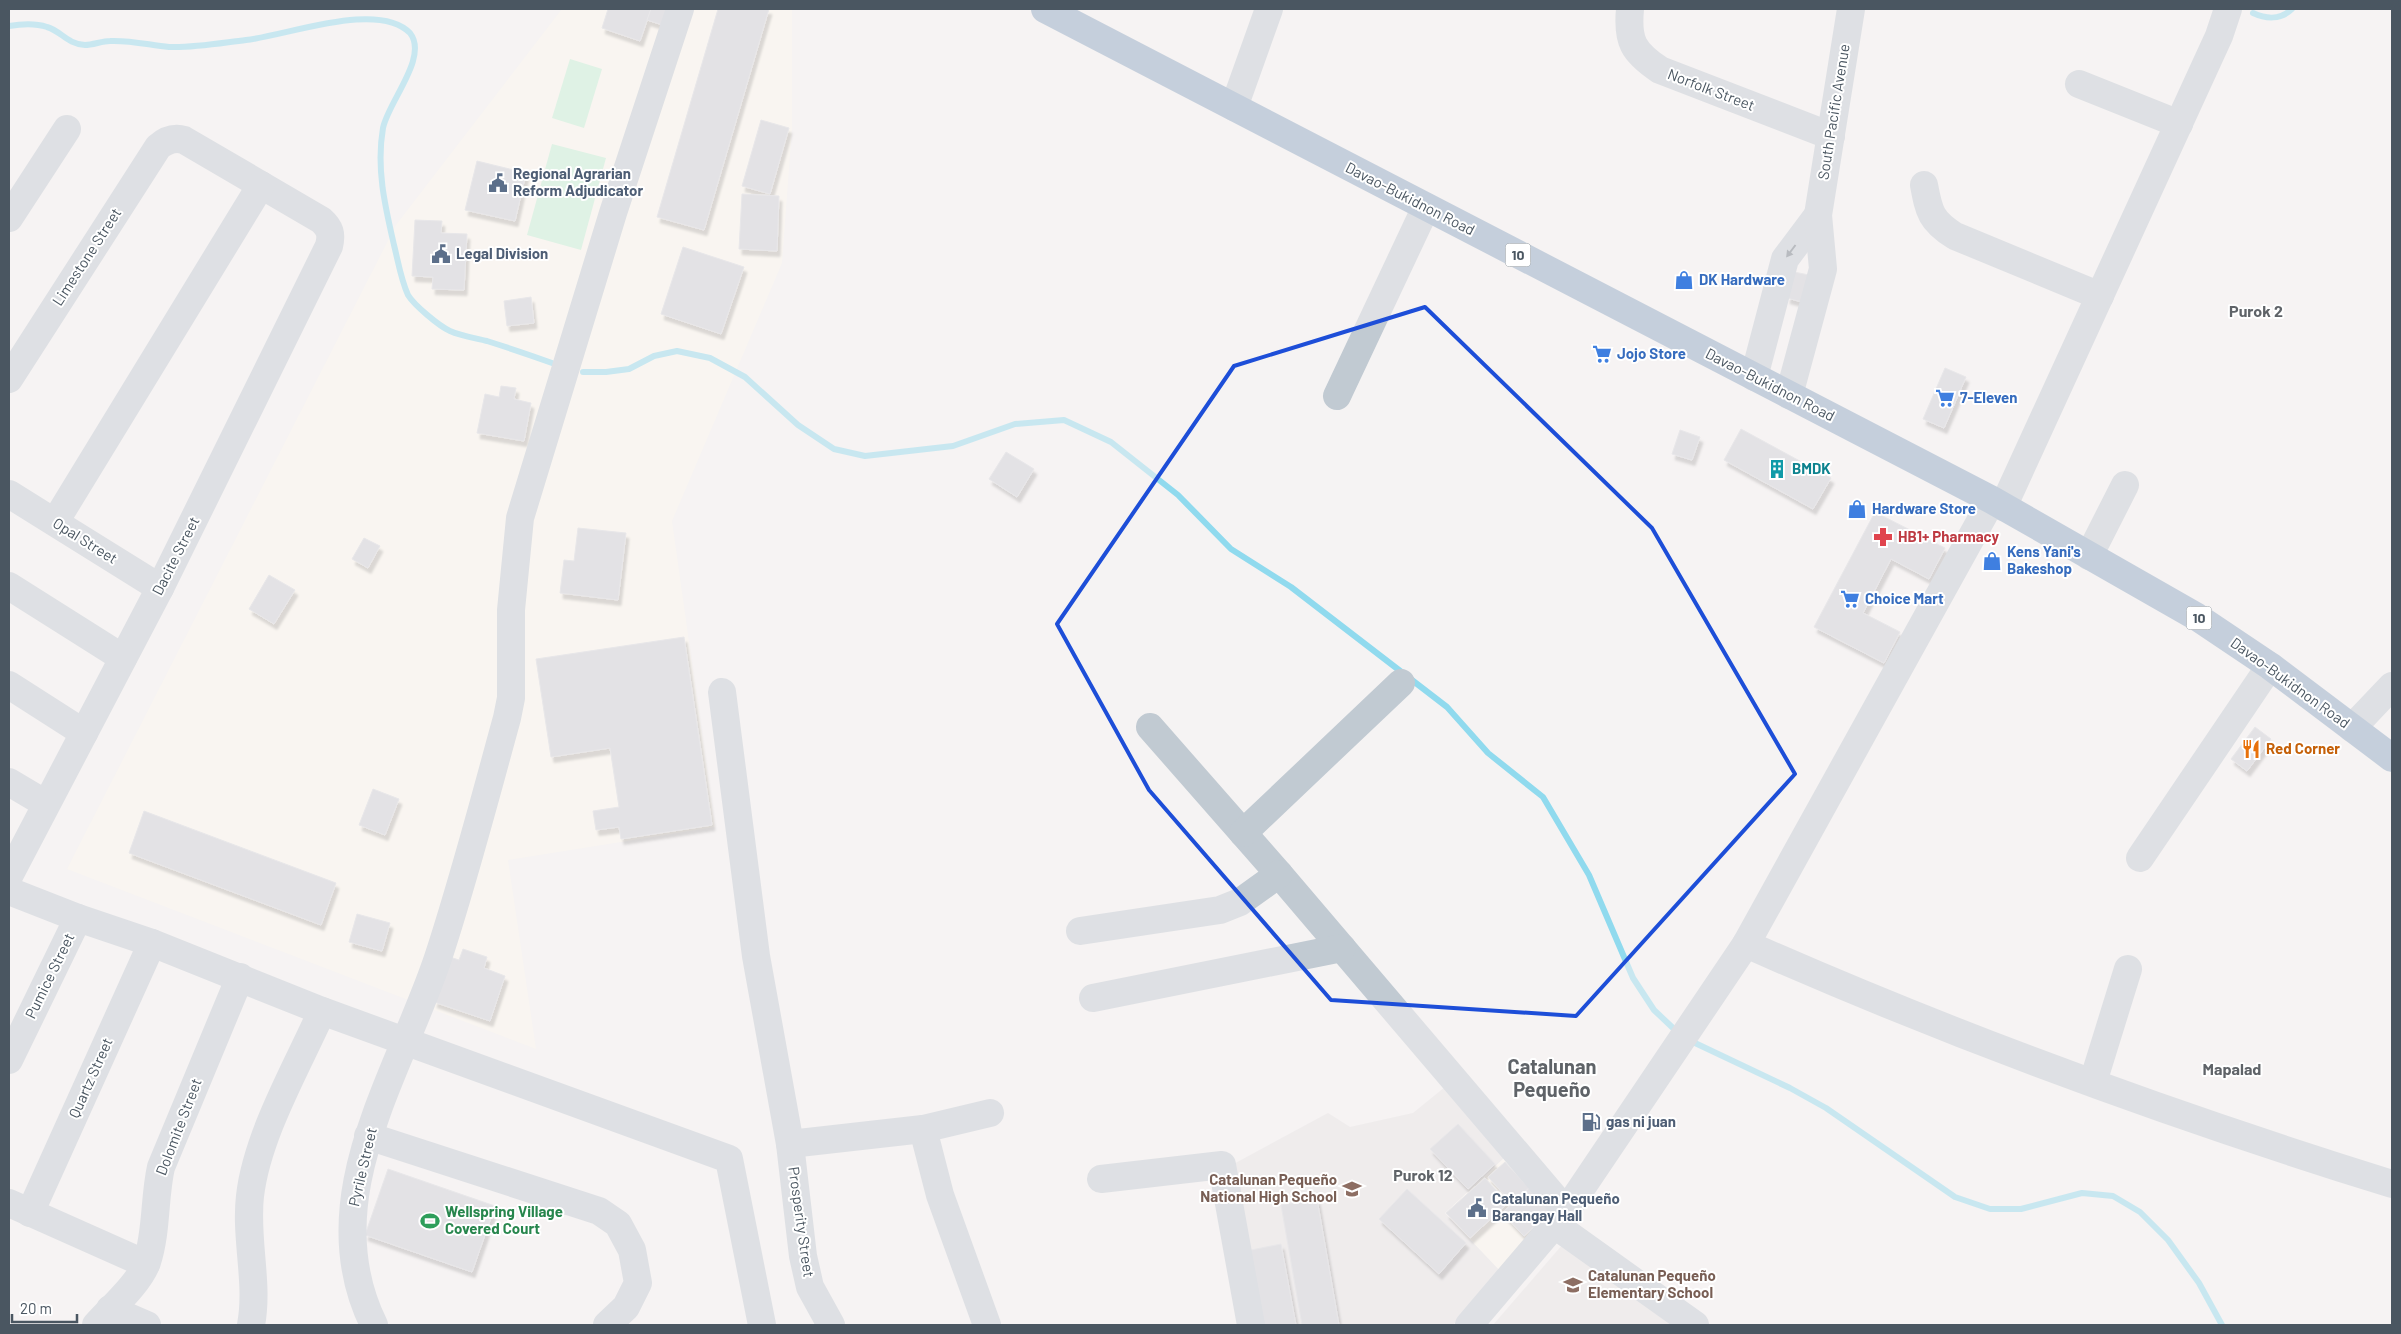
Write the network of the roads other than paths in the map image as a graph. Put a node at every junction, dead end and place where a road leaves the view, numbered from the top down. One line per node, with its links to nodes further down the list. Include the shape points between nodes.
1 (680, 9): 57 (street, Pyrile Street, via 520,518 511,602 511,698 507,718 438,958)
2 (1045, 9): 8 (highway, Davao-Bukidnon Road / 10)
3 (1269, 9): 8 (street)
4 (1630, 9): 11 (street, Norfolk Street, via 1628,27 1632,45 1660,70)
5 (1851, 9): 11 (street, South Pacific Avenue)
6 (2228, 9): 9 (street)
7 (2078, 84): 9 (street)
8 (1234, 107): 14 (highway, Davao-Bukidnon Road / 10)
9 (2179, 124): 17 (street)
10 (67, 129): 16 (street)
11 (1831, 136): 15 (street, South Pacific Avenue)
12 (261, 185): 21 (street, Limestone Street, via 184,140 170,140 158,146); 27 (street); 30 (street, Dacite Street, via 321,220 330,232 329,246)
13 (1924, 185): 17 (street, via 1930,214 1939,226)
14 (1426, 207): 20 (highway, Davao-Bukidnon Road / 10); 23 (street)
15 (1818, 215): 18 (street, South Pacific Avenue, one-way to 18, via 1785,260); 19 (street, South Pacific Avenue, via 1823,269)
16 (9, 218)
17 (2100, 296): 26 (street)
18 (1768, 324): 19 (street); 20 (street, South Pacific Avenue)
19 (1806, 334): 22 (street, South Pacific Avenue)
20 (1754, 377): 22 (highway, Davao-Bukidnon Road / 10)
21 (9, 379)
22 (1789, 395): 26 (highway, Davao-Bukidnon Road / 10)
23 (1337, 396)
24 (2125, 485): 28 (street)
25 (9, 494): 27 (street, Opal Street)
26 (1998, 504): 28 (highway, Davao-Bukidnon Road / 10); 51 (street)
27 (54, 522): 30 (street, Opal Street)
28 (2089, 556): 32 (highway, Davao-Bukidnon Road / 10, via 2197,617)
29 (9, 586): 31 (street)
30 (160, 588): 31 (street, Dacite Street)
31 (123, 658): 39 (street, Dacite Street)
32 (2270, 666): 38 (highway, Davao-Bukidnon Road / 10); 44 (street)
33 (1402, 683): 43 (street)
34 (9, 685): 39 (street)
35 (2392, 686): 38 (street)
36 (722, 692): 63 (street, Prosperity Street, via 756,956)
37 (1150, 727): 43 (street)
38 (2352, 728): 40 (highway, Davao-Bukidnon Road / 10)
39 (84, 732): 42 (street, Dacite Street)
40 (2392, 758)
41 (9, 782): 42 (street)
42 (46, 804): 46 (street, Dacite Street)
43 (1243, 832): 45 (street)
44 (2140, 858)
45 (1279, 874): 49 (street, via 1240,902 1220,910); 52 (street)
46 (9, 876)
47 (9, 891): 48 (street)
48 (78, 918): 50 (street); 58 (street, Pumice Street)
49 (1080, 931)
50 (152, 943): 54 (street); 66 (street, Quartz Street)
51 (1746, 944): 59 (street, via 1925,1020); 67 (street)
52 (1342, 948): 55 (street); 67 (street)
53 (2128, 968): 59 (street)
54 (240, 978): 56 (street); 68 (street, Dolomite Street, via 161,1167)
55 (1093, 998)
56 (322, 1011): 57 (street); 72 (street, via 265,1135 256,1164 250,1195)
57 (405, 1041): 62 (street, Pyrile Street); 75 (street, via 729,1159)
58 (9, 1060)
59 (2093, 1082): 65 (street)
60 (990, 1112): 61 (street)
61 (923, 1129): 63 (street); 77 (street, via 940,1195)
62 (368, 1136): 73 (street, Pyrile Street, via 352,1225 359,1278); 74 (street, via 599,1211 618,1224 632,1250 638,1283 626,1307)
63 (790, 1144): 76 (street, Prosperity Street, via 803,1256 810,1287)
64 (1100, 1179): 78 (street, via 1222,1165)
65 (2392, 1184)
66 (20, 1208): 68 (street)
67 (1561, 1218): 69 (street); 79 (street)
68 (146, 1264): 70 (street, Dolomite Street, via 132,1286)
69 (1468, 1315)
70 (103, 1317): 71 (street)
71 (147, 1325)
72 (251, 1325)
73 (374, 1325)
74 (607, 1325)
75 (762, 1325)
76 (831, 1325)
77 (987, 1325)
78 (1251, 1325)
79 (1695, 1325)

